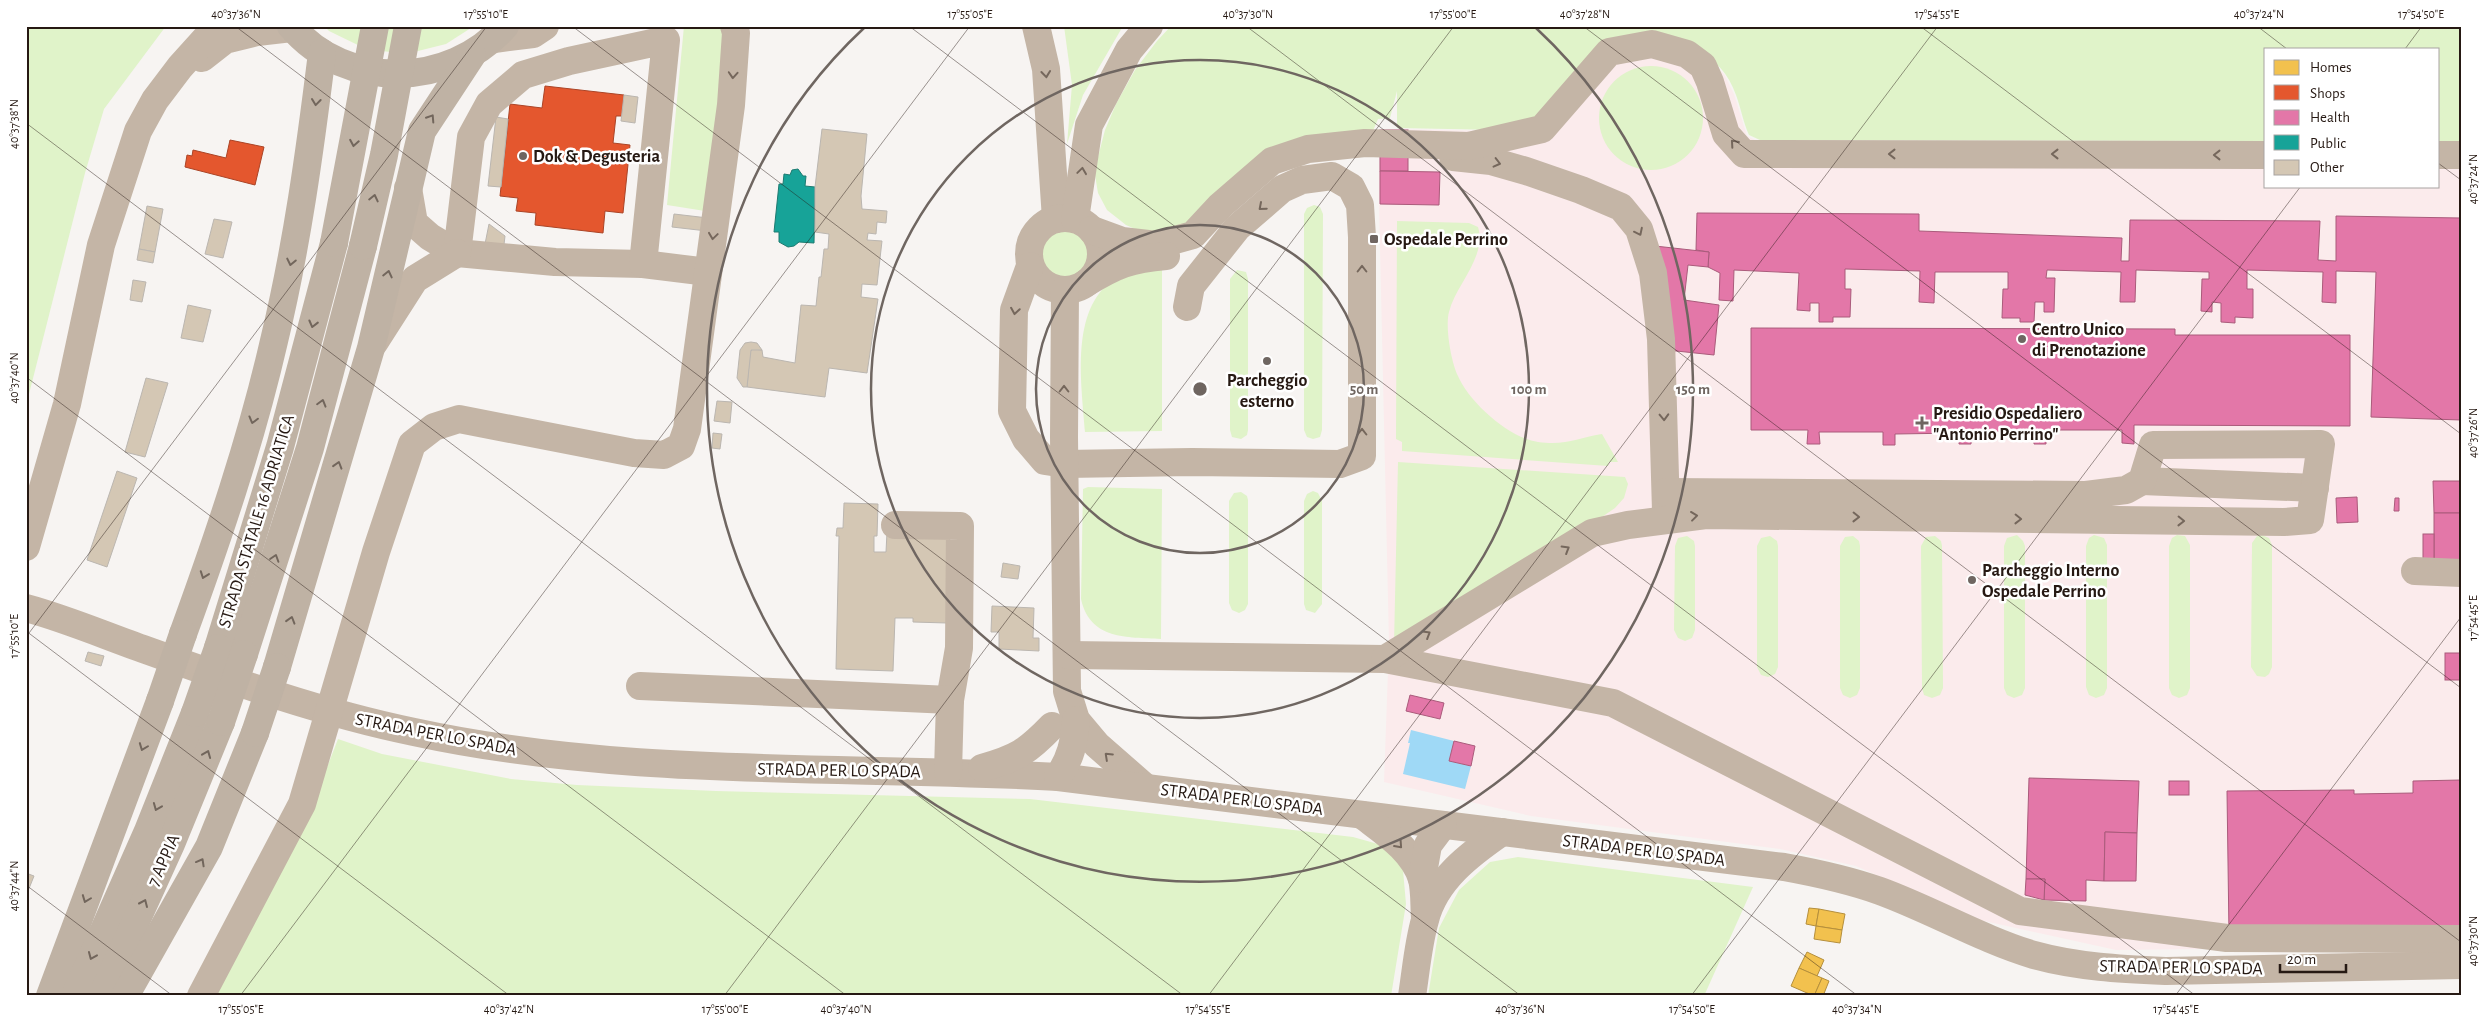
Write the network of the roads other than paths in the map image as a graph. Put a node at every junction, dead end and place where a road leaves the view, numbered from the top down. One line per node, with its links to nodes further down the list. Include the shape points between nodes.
1 (204, 26): 14 (street)
2 (217, 26): 14 (street)
3 (375, 26): 56 (highway, STRADA STATALE 16 ADRIATICA, one-way to 56, bridge, via 334,243 280,447 218,648 148,831)
4 (408, 26): 42 (highway, STRADA STATALE 16 ADRIATICA, one-way to 4, bridge, via 310,448 363,246)
5 (545, 26): 10 (street, via 533,34)
6 (734, 26): 23 (street, one-way to 23, via 730,105)
7 (1036, 26): 19 (street, one-way to 19)
8 (1149, 26): 19 (street, one-way to 8, via 1089,125 1128,50)
9 (292, 27): 12 (highway); 14 (street, via 225,40 196,62)
10 (499, 32): 13 (highway)
11 (667, 33): 20 (street, via 523,75 490,104 471,137); 21 (street)
12 (322, 53): 13 (highway, via 358,69 397,75 436,70); 55 (highway, one-way to 55, bridge, via 308,167 274,342 230,502)
13 (472, 55): 18 (highway, one-way to 13, via 422,131)
14 (180, 68): 33 (street, via 155,100 138,131 101,246 67,404)
15 (2264, 155): 19 (street, one-way to 19, via 1744,154 1726,134 1703,66 1687,54 1652,44 1609,52 1542,129 1469,146 1365,143 1308,148 1272,161 1220,206 1193,235 1157,245 1122,241)
16 (2440, 155): 17 (street)
17 (2461, 155)
18 (408, 188): 20 (street, via 414,223); 26 (highway, one-way to 18)
19 (1074, 223): 22 (street, via 1045,224 1036,232 1030,242); 24 (street, via 1099,241 1101,252 1100,264 1094,275)
20 (457, 253): 21 (street, via 555,262); 26 (street, via 415,278)
21 (643, 264): 23 (street)
22 (1030, 266): 24 (street, via 1044,283 1054,289); 27 (street, one-way to 27, via 1014,310 1012,411 1026,439 1045,461)
23 (708, 272): 41 (street, via 687,429 681,446 664,455 634,454 459,419 434,427 412,444)
24 (1075, 287): 27 (street, one-way to 24); 30 (street, one-way to 30, via 1115,266 1139,258 1174,255 1203,241 1255,185 1292,165 1372,154 1418,154 1490,161 1526,171 1621,207 1639,229 1653,273 1661,339)
25 (1188, 307): 27 (street, one-way to 25, via 1340,464 1362,456 1362,238 1360,204 1351,187 1332,176 1302,180 1282,188 1238,228 1191,286)
26 (371, 348): 58 (highway, one-way to 26, bridge, via 209,847 255,733)
27 (1065, 464): 37 (street)
28 (2142, 481): 29 (street); 29 (street, via 2153,444 2322,444); 30 (street, via 2126,490 2086,495)
29 (2315, 488): 31 (street, one-way to 29, via 1706,515 2284,522 2310,520)
30 (1666, 492): 31 (street)
31 (1666, 520): 38 (street, one-way to 31, via 1592,533)
32 (895, 525): 40 (street, via 960,526 959,648)
33 (26, 547)
34 (2415, 571): 35 (street)
35 (2461, 573)
36 (26, 608): 41 (street, STRADA PER LO SPADA)
37 (1068, 654): 38 (street); 43 (street)
38 (1385, 659): 53 (street, via 1613,703 2020,911 2227,938)
39 (640, 686): 40 (street)
40 (950, 700): 44 (street)
41 (329, 712): 44 (street, STRADA PER LO SPADA, via 511,751 615,762); 59 (street, via 302,804)
42 (221, 722): 57 (highway, 7 APPIA, one-way to 42, via 171,844)
43 (1064, 723): 44 (street, via 1012,759); 45 (street, via 1074,746); 46 (street, one-way to 43, via 1097,745)
44 (957, 772): 45 (street, STRADA PER LO SPADA)
45 (1058, 777): 46 (street, STRADA PER LO SPADA)
46 (1145, 786): 47 (street, STRADA PER LO SPADA)
47 (1361, 814): 48 (street, STRADA PER LO SPADA); 51 (street, one-way to 51, via 1393,838 1411,858)
48 (1443, 825): 49 (street, STRADA PER LO SPADA); 50 (street); 51 (street, via 1428,845)
49 (1502, 832): 50 (street); 54 (street, STRADA PER LO SPADA, via 1784,866 1834,877 1880,891 1992,940 2034,955 2076,964 2166,971)
50 (1448, 875): 52 (street)
51 (1422, 879): 52 (street)
52 (1425, 918): 60 (street)
53 (2461, 939)
54 (2461, 964)
55 (50, 996)
56 (75, 996)
57 (102, 996)
58 (125, 996)
59 (201, 996)
60 (1412, 996)

